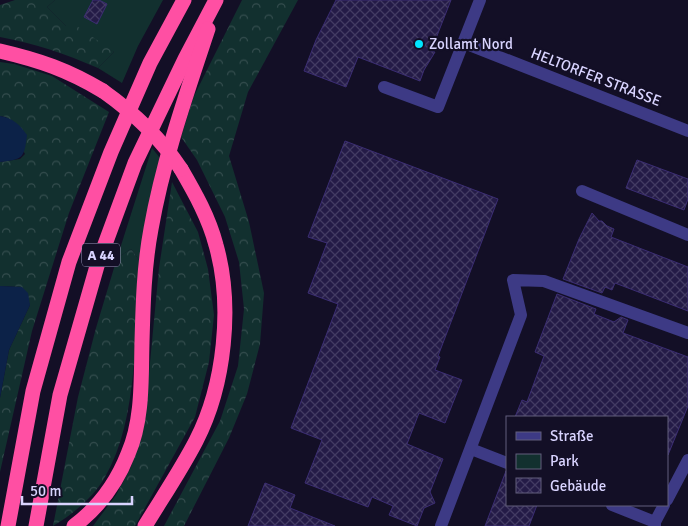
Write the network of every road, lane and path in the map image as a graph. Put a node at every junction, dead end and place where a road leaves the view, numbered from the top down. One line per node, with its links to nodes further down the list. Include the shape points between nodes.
1 (184, 0): 18 (highway, A 44, via 150,63 69,262 33,391)
2 (217, 0): 19 (highway, A 44, via 184,59 135,164 96,266 60,395); 20 (highway, via 176,127 154,213 144,286 139,408 129,453 104,496)
3 (480, 0): 4 (street)
4 (464, 43): 6 (street, via 438,107); 7 (street, HELTORFER STRASSE)
5 (0, 51): 21 (highway, bridge, via 49,64 84,79 143,122 181,169 216,243 225,303 224,343 215,390 197,441)
6 (384, 87)
7 (688, 131)
8 (582, 192): 9 (street)
9 (688, 235)
10 (688, 333): 11 (street, via 544,281 513,280 521,315)
11 (471, 449): 13 (street); 22 (street)
12 (688, 460): 14 (street)
13 (506, 464)
14 (668, 498)
15 (614, 506): 17 (street)
16 (664, 506): 17 (street)
17 (655, 524)
18 (8, 526)
19 (36, 526)
20 (74, 526)
21 (145, 526)
22 (441, 526)

